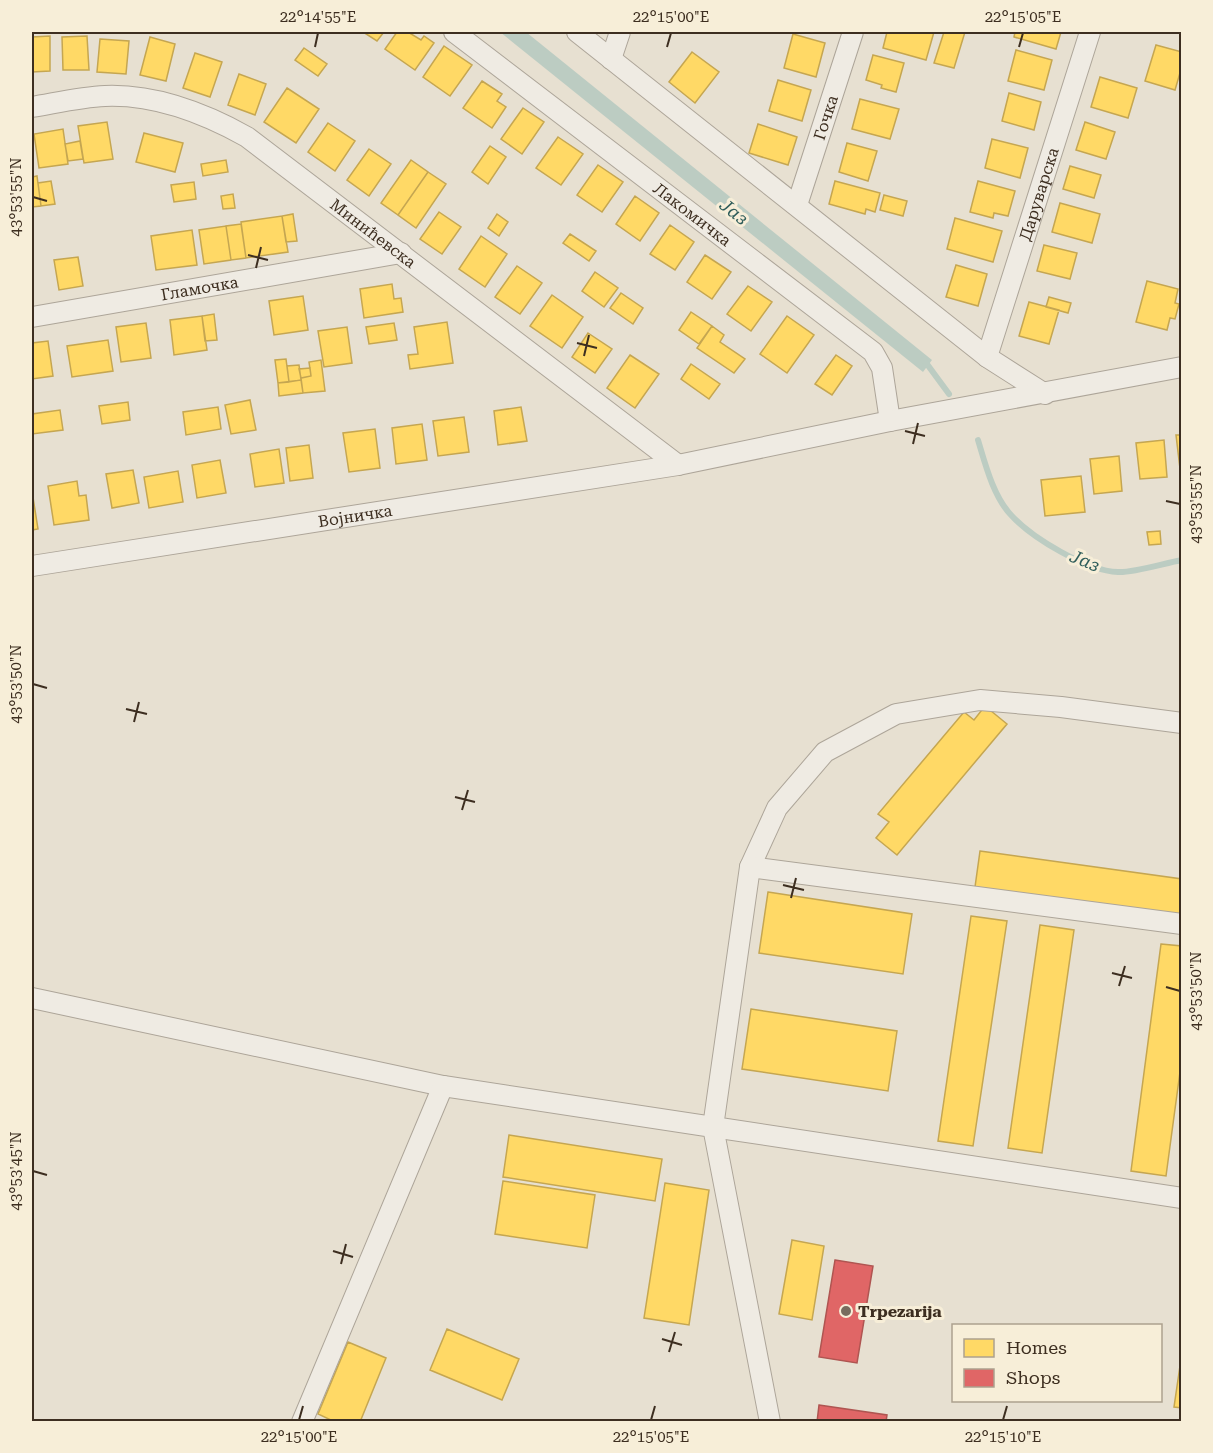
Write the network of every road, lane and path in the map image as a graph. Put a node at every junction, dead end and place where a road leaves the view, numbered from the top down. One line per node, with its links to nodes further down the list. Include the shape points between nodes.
1 (454, 32): 14 (street, Лакомичка, via 873,352 882,368)
2 (577, 32): 6 (street)
3 (620, 32): 6 (street)
4 (853, 32): 8 (street, Гочка)
5 (1090, 32): 11 (street, Даруварска)
6 (611, 59): 8 (street)
7 (32, 106): 9 (street, Минићевска, via 105,96 130,97 198,113 247,137)
8 (797, 205): 11 (street)
9 (401, 253): 10 (street, Гламочка); 15 (street, Минићевска)
10 (32, 317)
11 (987, 357): 13 (street)
12 (1182, 367): 13 (street, Војничка)
13 (1045, 394): 14 (street, Војничка)
14 (890, 421): 15 (street, Војничка)
15 (678, 465): 16 (street, Војничка)
16 (32, 566)
17 (1182, 723): 18 (street, via 980,700 896,714 825,752 777,808)
18 (750, 867): 19 (street); 22 (street)
19 (1182, 924)
20 (32, 998): 21 (street)
21 (443, 1086): 22 (street); 24 (street)
22 (713, 1127): 23 (street); 25 (street)
23 (1182, 1198)
24 (302, 1422)
25 (770, 1422)

